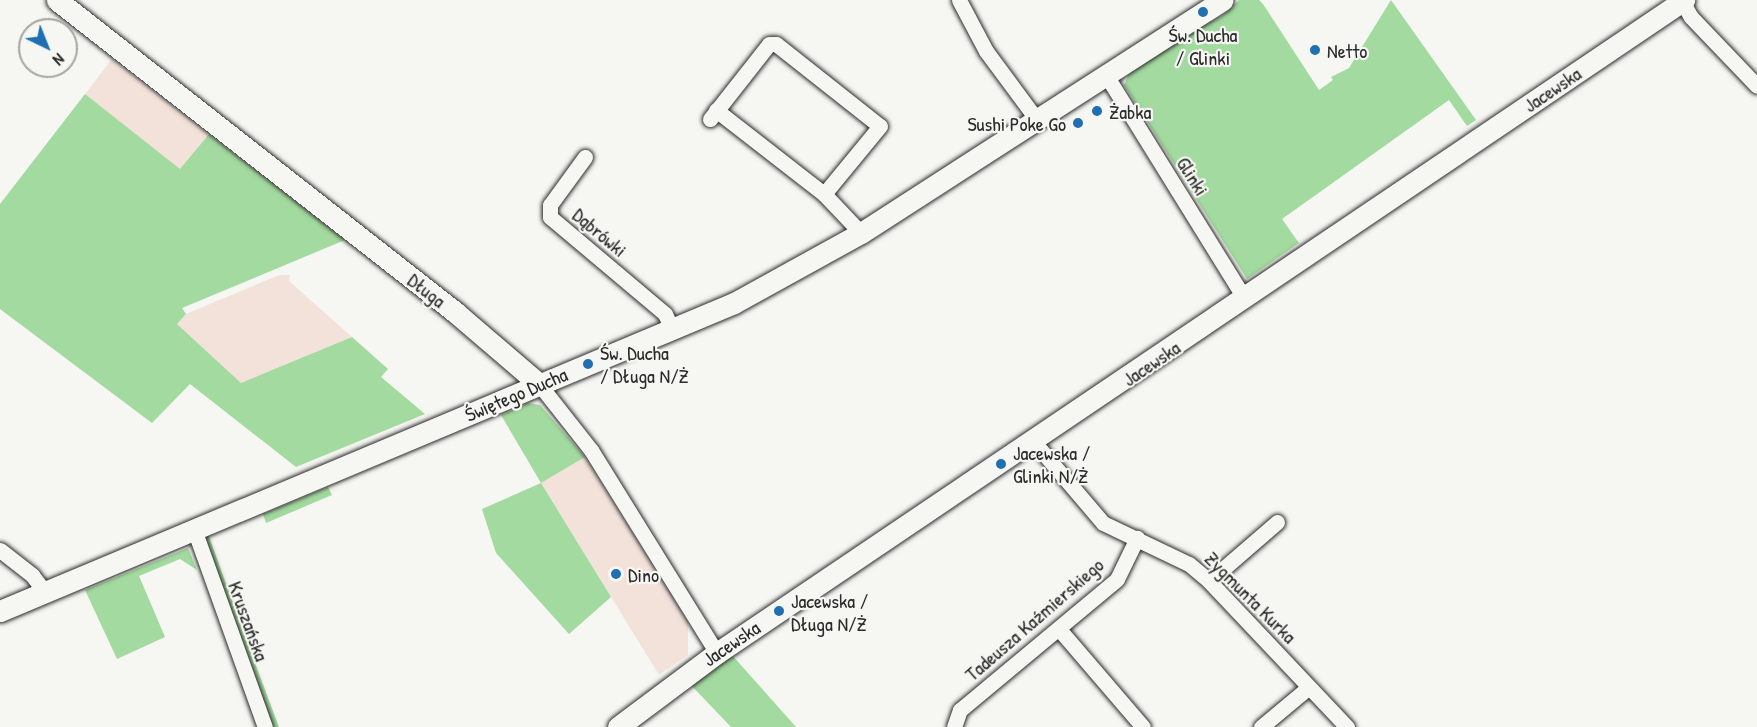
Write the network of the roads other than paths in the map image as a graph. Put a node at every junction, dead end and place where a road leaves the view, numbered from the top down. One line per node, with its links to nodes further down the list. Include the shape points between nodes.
1 (57, 0): 13 (street, Długa, via 455,312)
2 (959, 0): 7 (street, via 986,51)
3 (1222, 0): 5 (street, Świętego Ducha)
4 (1683, 1): 6 (street, via 1691,17); 11 (street, Jacewska)
5 (1106, 75): 7 (street, Świętego Ducha); 11 (street, Glinki)
6 (1757, 86)
7 (1037, 120): 10 (street, Świętego Ducha)
8 (585, 158): 12 (street, Dąbrówki, via 550,205 550,217 665,314)
9 (824, 194): 9 (street, via 880,126 776,44 769,44 713,115); 10 (street)
10 (861, 234): 12 (street, Świętego Ducha, via 794,273)
11 (1245, 299): 14 (street, Jacewska)
12 (672, 329): 13 (street, Świętego Ducha)
13 (539, 384): 16 (street, Świętego Ducha); 23 (street, Długa, via 591,450)
14 (1034, 442): 17 (street, Zygmunta Kurka, via 1103,523); 23 (street, Jacewska)
15 (1276, 522): 19 (street)
16 (194, 529): 20 (street, Świętego Ducha); 25 (street, Kruszańska)
17 (1137, 538): 19 (street, Zygmunta Kurka, via 1189,564); 22 (street, Tadeusza Kaźmierskiego, via 1117,579)
18 (0, 550): 20 (street, via 32,575)
19 (1209, 582): 24 (street, Zygmunta Kurka)
20 (45, 592): 21 (street, Świętego Ducha)
21 (0, 610)
22 (1059, 629): 27 (street, Tadeusza Kaźmierskiego, via 960,710); 28 (street)
23 (717, 653): 26 (street, Jacewska)
24 (1309, 687): 29 (street); 30 (street, Zygmunta Kurka)
25 (265, 727)
26 (618, 727)
27 (954, 727)
28 (1143, 727)
29 (1261, 727)
30 (1347, 727)

